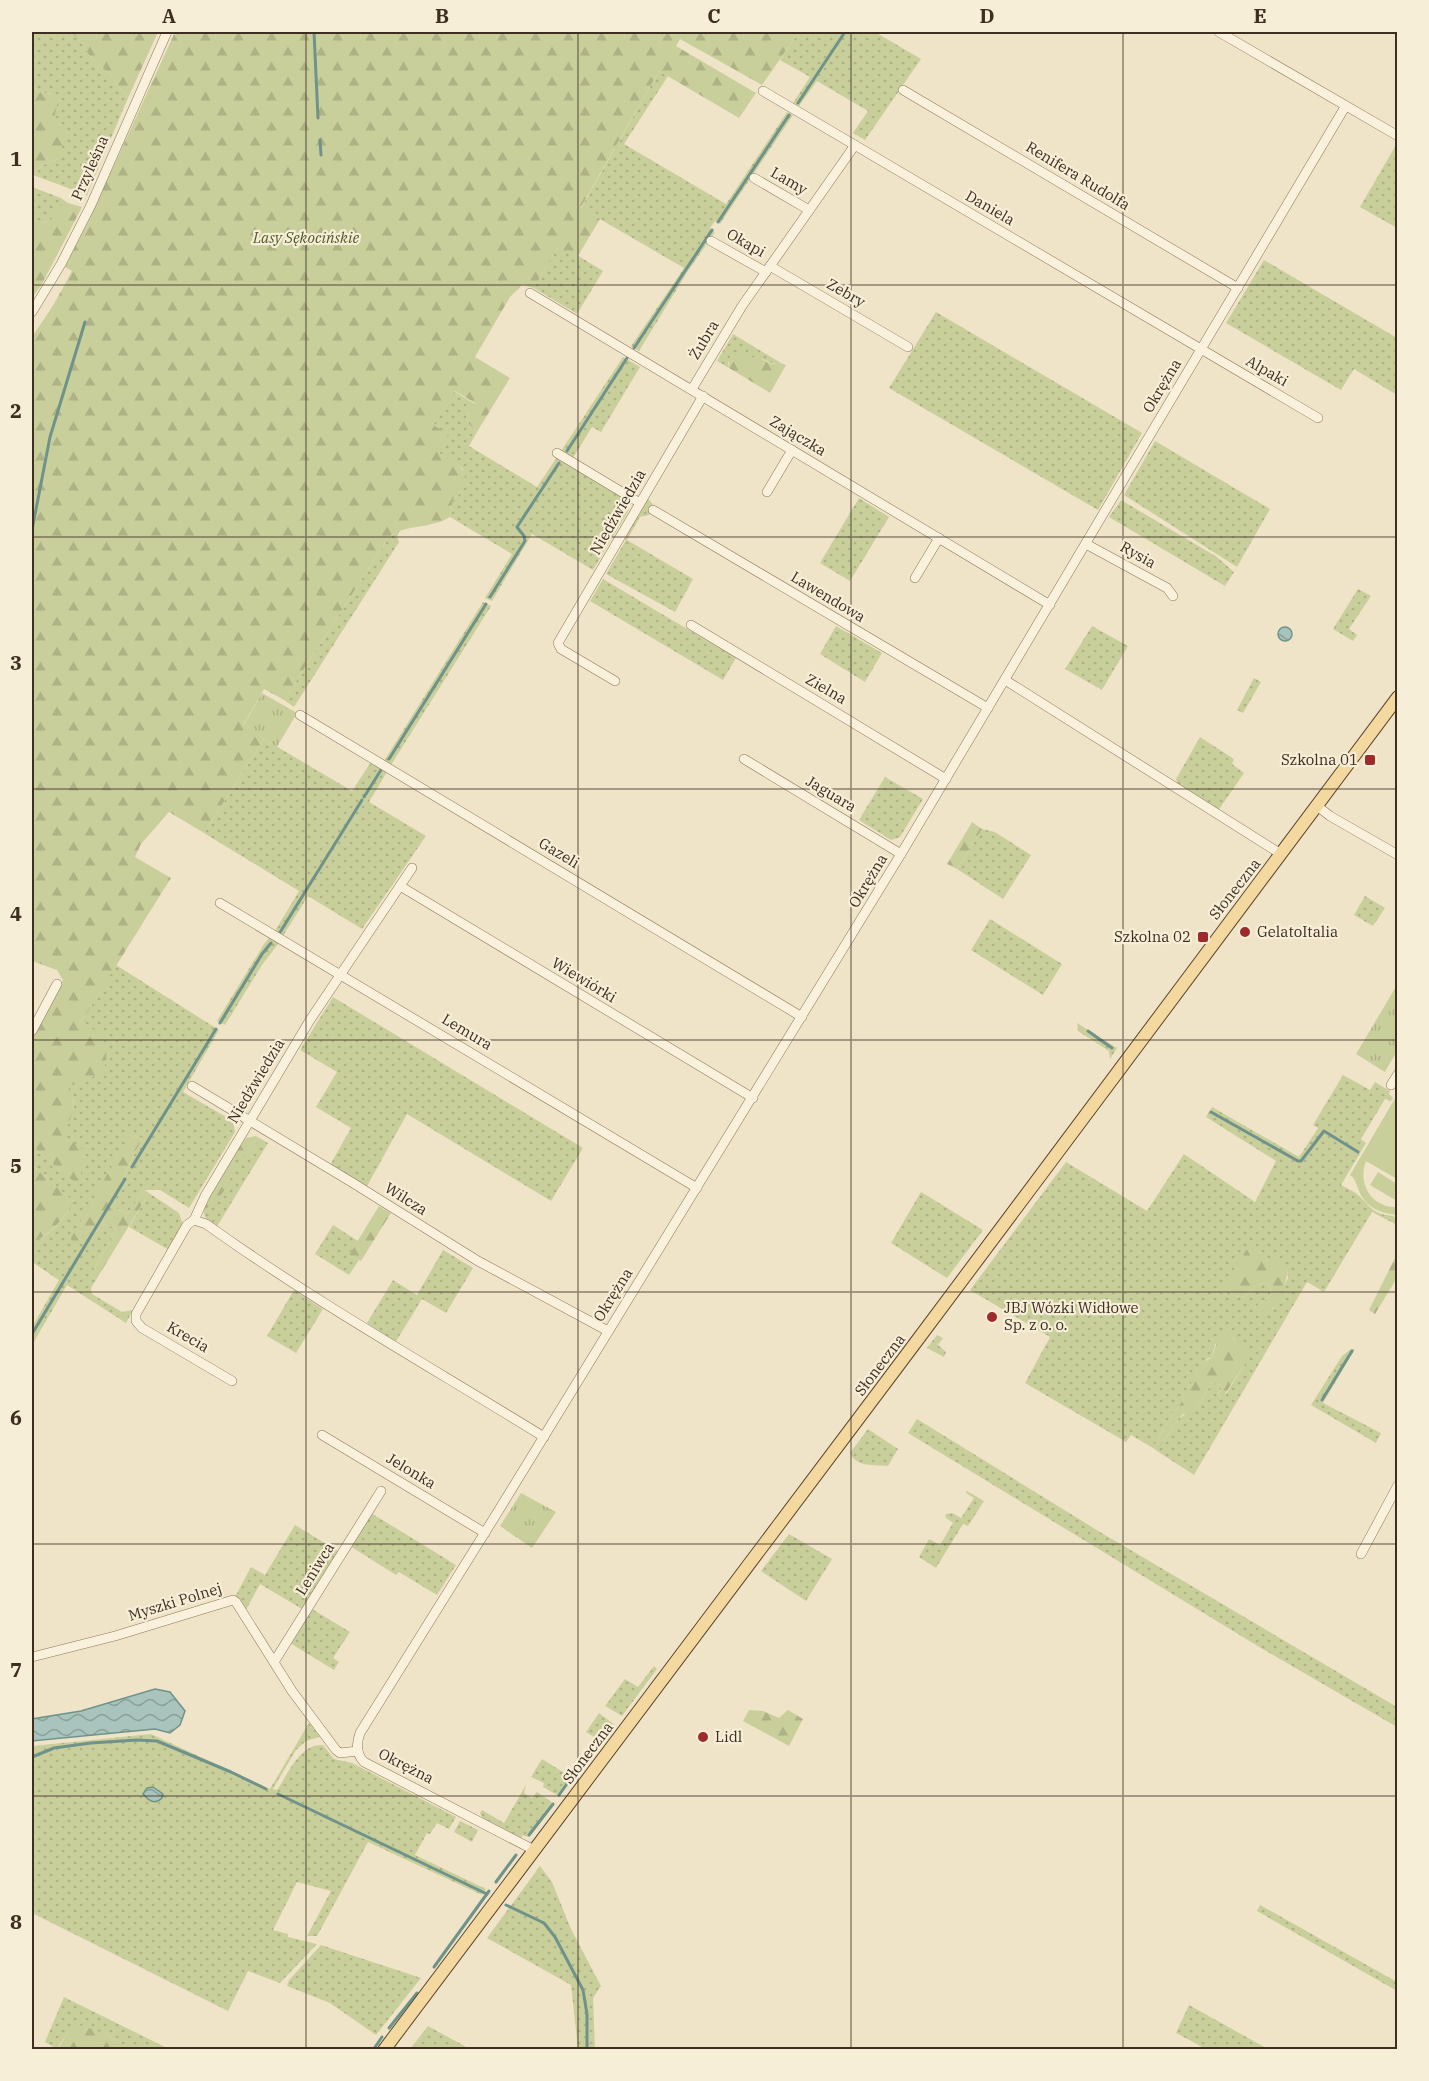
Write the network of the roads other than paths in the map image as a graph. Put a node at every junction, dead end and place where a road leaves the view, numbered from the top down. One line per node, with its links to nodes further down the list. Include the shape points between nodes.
1 (167, 32): 14 (street, Przyleśna, via 91,205)
2 (1219, 32): 5 (street)
3 (903, 90): 12 (street, Renifera Rudolfa)
4 (764, 91): 7 (street, Daniela)
5 (1345, 106): 6 (street); 12 (street, Okrężna)
6 (1398, 136)
7 (855, 146): 9 (street); 16 (street, Daniela)
8 (754, 178): 9 (street, Lamy)
9 (809, 210): 11 (street)
10 (711, 241): 11 (street, Okapi)
11 (768, 269): 15 (street, Zebry); 17 (street, Żubra)
12 (1238, 288): 16 (street, Okrężna)
13 (530, 293): 17 (street, Zajączka)
14 (32, 312)
15 (908, 347)
16 (1201, 350): 19 (street, Alpaki); 26 (street, Okrężna)
17 (692, 389): 18 (street, Zajączka)
18 (703, 396): 20 (street, Zajączka); 23 (street, Niedźwiedzia)
19 (1318, 418)
20 (792, 450): 22 (street); 25 (street, Zajączka)
21 (557, 453): 23 (street)
22 (766, 492)
23 (640, 503): 32 (street, Niedźwiedzia, via 558,643 561,649)
24 (653, 510): 34 (street, Lawendowa)
25 (939, 538): 27 (street); 29 (street, Zajączka)
26 (1086, 544): 28 (street, Rysia, via 1167,588); 29 (street, Okrężna)
27 (915, 578)
28 (1173, 596)
29 (1050, 605): 31 (street, Okrężna)
30 (691, 625): 37 (street, Zielna)
31 (1005, 680): 34 (street, Okrężna); 40 (street)
32 (615, 681)
33 (1398, 697): 38 (main road, Słoneczna)
34 (988, 708): 37 (street, Okrężna)
35 (300, 715): 47 (street, Gazeli)
36 (744, 759): 39 (street, Jaguara)
37 (946, 779): 39 (street, Okrężna)
38 (1317, 806): 40 (main road, Słoneczna); 41 (street)
39 (902, 854): 47 (street, Okrężna)
40 (1281, 854): 68 (main road, Słoneczna)
41 (1398, 855)
42 (412, 868): 43 (street, Niedźwiedzia)
43 (400, 886): 45 (street, Niedźwiedzia); 52 (street, Wiewiórki)
44 (220, 903): 45 (street, Lemura)
45 (340, 974): 53 (street, Niedźwiedzia); 54 (street, Lemura)
46 (57, 984): 48 (street)
47 (802, 1017): 52 (street, Okrężna)
48 (32, 1031)
49 (1398, 1074): 50 (street)
50 (1391, 1085)
51 (192, 1086): 53 (street, Wilcza)
52 (753, 1098): 54 (street, Okrężna)
53 (249, 1121): 55 (street, Niedźwiedzia); 57 (street, Wilcza, via 486,1266)
54 (697, 1188): 57 (street, Okrężna)
55 (194, 1220): 56 (street, Niedźwiedzia, via 187,1225); 60 (street, via 206,1224 372,1334)
56 (136, 1314): 58 (street, Krecia, via 136,1322 142,1328)
57 (608, 1331): 60 (street, Okrężna)
58 (232, 1381)
59 (321, 1435): 63 (street, Jelonka)
60 (544, 1437): 63 (street, Okrężna)
61 (1398, 1485): 64 (street)
62 (381, 1491): 66 (street, Leniwca)
63 (485, 1533): 67 (street, Okrężna, via 360,1734)
64 (1361, 1554)
65 (32, 1657): 66 (street, Myszki Polnej, via 233,1600)
66 (274, 1662): 67 (street, Myszki Polnej, via 336,1750)
67 (358, 1751): 68 (street, Okrężna, via 364,1762)
68 (534, 1850): 69 (main road, Słoneczna)
69 (384, 2049)

